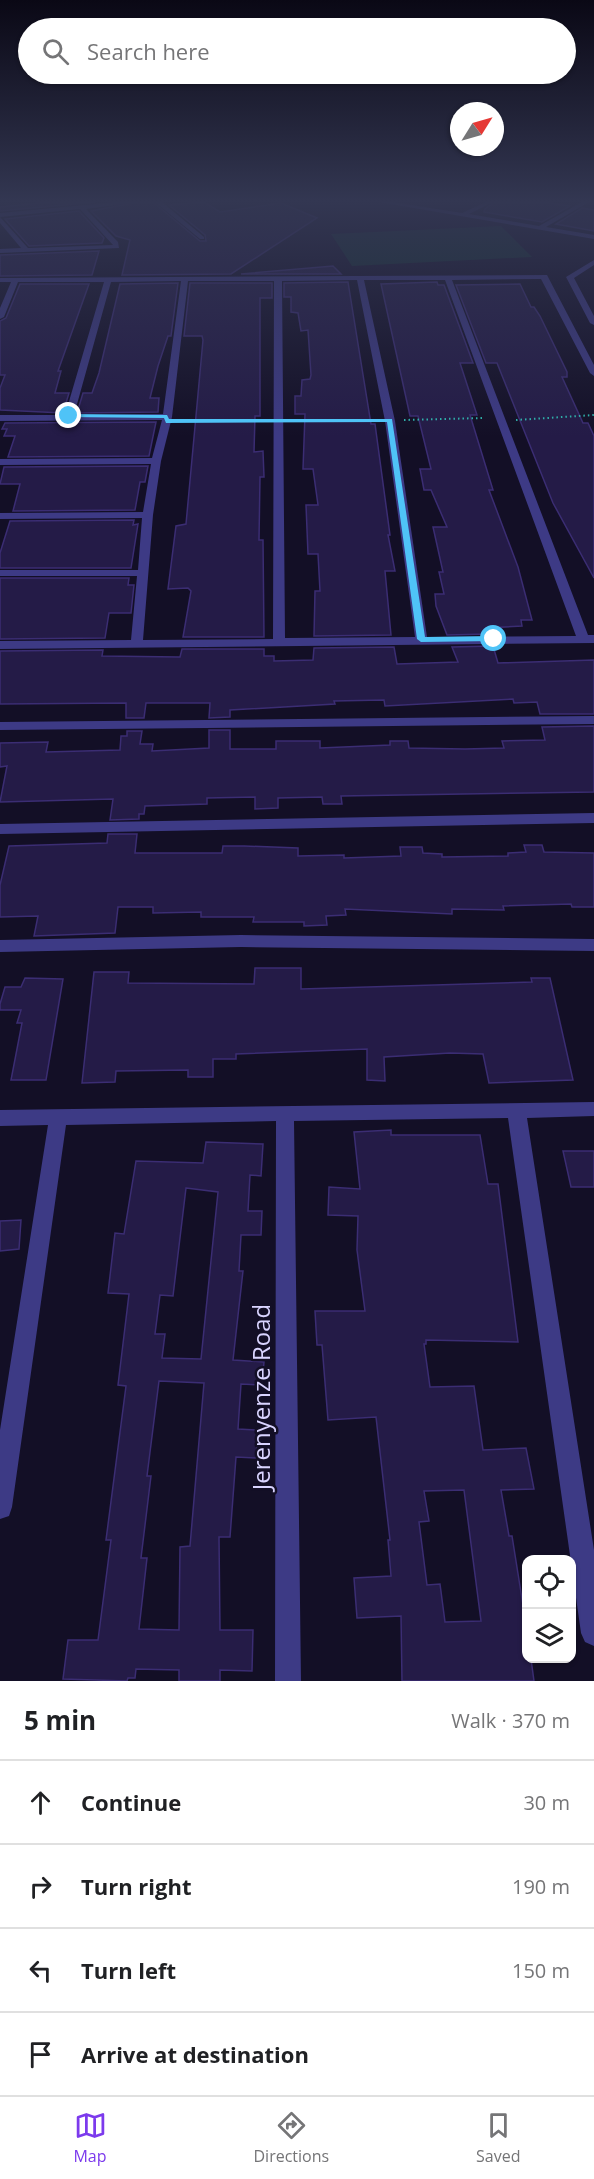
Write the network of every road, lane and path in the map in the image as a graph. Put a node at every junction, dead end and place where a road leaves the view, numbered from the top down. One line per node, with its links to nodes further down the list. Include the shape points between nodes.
1 (15, 280): 9 (street)
2 (108, 280): 13 (street)
3 (185, 280): 15 (street)
4 (278, 280): 16 (street)
5 (361, 280): 18 (street)
6 (449, 280): 17 (street)
7 (546, 280): 11 (street)
8 (572, 280): 10 (street)
9 (0, 317)
10 (594, 323)
11 (594, 373)
12 (594, 415): 17 (path)
13 (69, 416): 14 (street); 15 (street)
14 (0, 418)
15 (166, 419): 16 (path); 19 (street)
16 (280, 420): 18 (path); 27 (street)
17 (500, 420): 18 (path); 26 (street)
18 (390, 421): 25 (street)
19 (156, 461): 20 (street); 21 (street)
20 (0, 462)
21 (148, 515): 22 (street); 24 (street)
22 (0, 516)
23 (0, 573): 24 (street)
24 (142, 573): 28 (street)
25 (421, 639): 26 (street); 27 (street)
26 (589, 639)
27 (279, 641): 28 (street)
28 (137, 642): 29 (street)
29 (0, 645)
30 (594, 720): 31 (street)
31 (0, 726)
32 (594, 818): 33 (street)
33 (0, 830)
34 (594, 945): 35 (street, via 241,941)
35 (0, 946)
36 (594, 1109): 37 (street)
37 (516, 1110): 38 (street); 42 (street)
38 (285, 1112): 40 (street); 43 (street, Jerenyenze Road)
39 (0, 1118): 40 (street)
40 (58, 1118): 41 (street)
41 (0, 1507)
42 (594, 1634)
43 (288, 1681)

